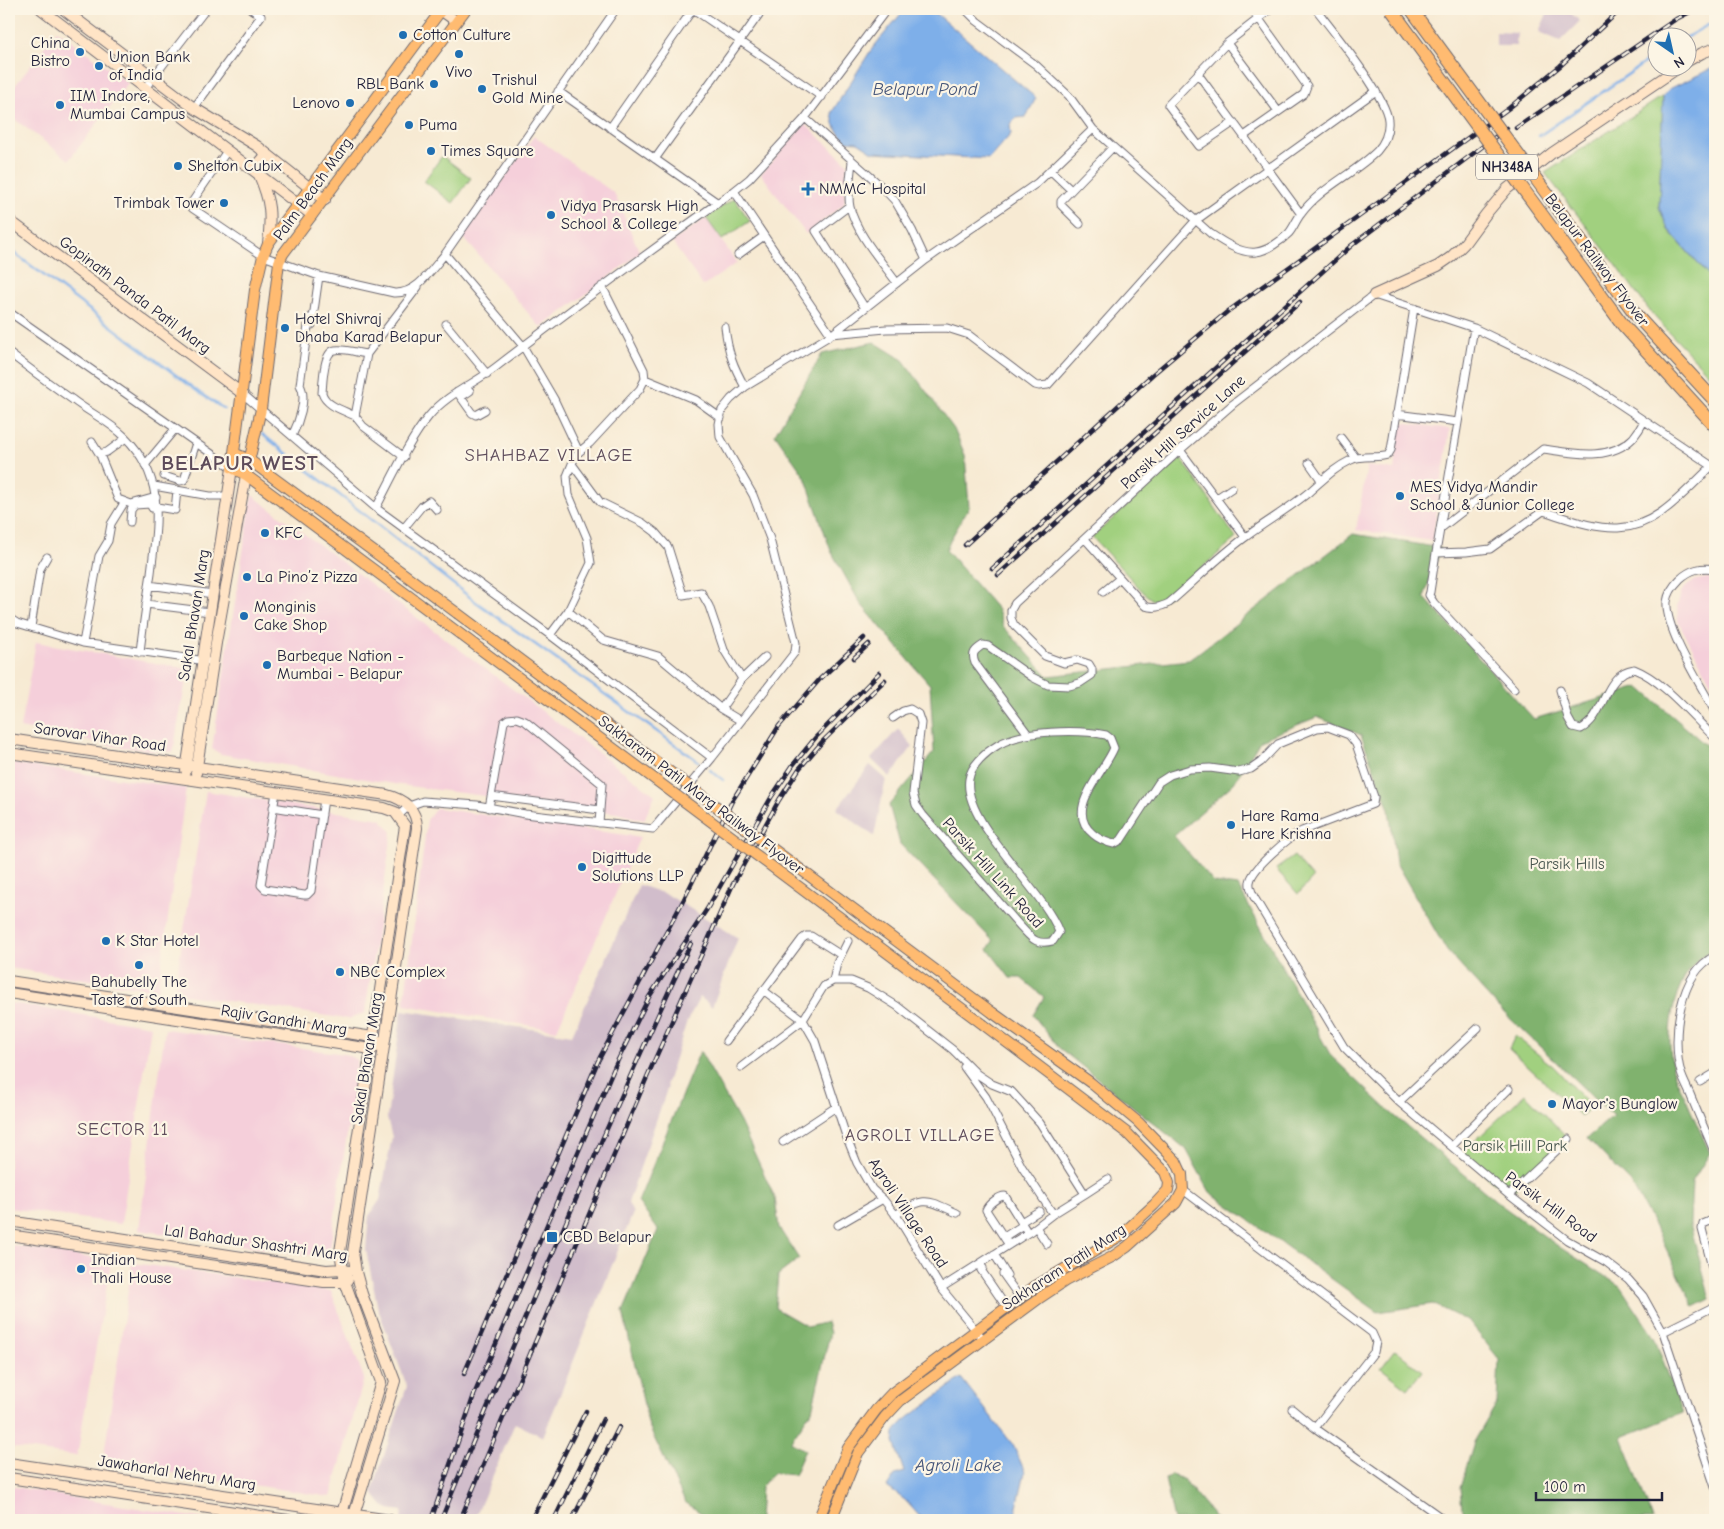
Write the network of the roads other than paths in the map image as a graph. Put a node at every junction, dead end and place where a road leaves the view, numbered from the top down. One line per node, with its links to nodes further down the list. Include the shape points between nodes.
1 (41, 9): 26 (street)
2 (63, 9): 24 (street)
3 (206, 9): 24 (street)
4 (252, 9): 30 (street, via 261,16)
5 (441, 9): 18 (street); 45 (main road, Palm Beach Marg)
6 (464, 9): 18 (main road, Palm Beach Marg)
7 (616, 9): 27 (street)
8 (693, 9): 19 (street); 34 (street)
9 (763, 9): 19 (street)
10 (887, 9): 29 (street)
11 (965, 9): 35 (street, via 976,22 1036,65 1069,96)
12 (1252, 9): 17 (street)
13 (1271, 9): 17 (street)
14 (1316, 9): 28 (street)
15 (1391, 9): 95 (highway, Belapur Railway Flyover / NH348A, bridge, via 1623,325)
16 (1411, 9): 87 (highway, Belapur Railway Flyover / NH348A, bridge, via 1636,315)
17 (1259, 18): 20 (street); 31 (street, via 1306,86 1304,94)
18 (456, 21): 48 (main road, Palm Beach Marg)
19 (740, 41): 29 (street); 40 (street)
20 (1227, 43): 23 (street); 31 (street)
21 (1715, 48): 22 (street)
22 (1696, 56)
23 (1198, 74): 33 (street); 33 (street, via 1168,105 1199,146)
24 (153, 77): 26 (street); 30 (street)
25 (1663, 78): 68 (street, via 1552,153 1507,189 1451,257)
26 (145, 88): 38 (street)
27 (558, 91): 34 (street); 59 (street)
28 (1376, 91): 42 (street); 52 (street, via 1388,119 1387,137 1377,150)
29 (822, 97): 32 (street)
30 (194, 108): 39 (street)
31 (1278, 111): 36 (street)
32 (805, 118): 41 (street); 47 (street)
33 (1234, 122): 36 (street)
34 (610, 128): 40 (street)
35 (1093, 129): 37 (street); 43 (street)
36 (1244, 136): 42 (street)
37 (1113, 147): 46 (street); 55 (street)
38 (227, 151): 44 (street); 61 (street, via 192,202 192,208)
39 (267, 154): 44 (street); 45 (street)
40 (654, 159): 49 (street)
41 (852, 161): 51 (street); 62 (street, via 895,201)
42 (1268, 168): 52 (street); 55 (street)
43 (1050, 170): 46 (street); 62 (street, via 1037,183)
44 (256, 172): 50 (street); 58 (street, via 270,206)
45 (309, 188): 48 (street); 50 (main road, Palm Beach Marg)
46 (1071, 190): 56 (street, via 1061,205)
47 (734, 192): 49 (street); 57 (street)
48 (325, 200): 53 (main road, Palm Beach Marg)
49 (718, 203): 67 (street)
50 (298, 204): 53 (street); 58 (main road, Palm Beach Marg)
51 (849, 206): 66 (street, via 864,236); 69 (street, via 816,231)
52 (1301, 214): 55 (street, via 1288,234 1256,252 1227,245)
53 (312, 215): 63 (main road, Palm Beach Marg)
54 (9, 220): 85 (street, Gopinath Panda Patil Marg)
55 (1195, 221): 76 (street, via 1054,380 1043,386 1035,385 969,335 947,328)
56 (1080, 224)
57 (764, 236): 60 (street); 76 (street)
58 (268, 244): 61 (main road, Palm Beach Marg)
59 (445, 254): 65 (street); 77 (street)
60 (738, 255)
61 (263, 256): 63 (street); 85 (main road, Palm Beach Marg, via 255,290)
62 (926, 260): 66 (street)
63 (279, 262): 64 (street); 88 (main road, Palm Beach Marg)
64 (319, 276): 65 (street, via 394,293 406,291); 80 (street)
65 (421, 282): 79 (street)
66 (897, 283): 69 (street)
67 (602, 286): 77 (street); 82 (street, via 644,370)
68 (1374, 295): 70 (street); 102 (street, Parsik Hill Service Lane, via 1233,404)
69 (865, 308): 76 (street)
70 (1414, 308): 75 (street); 90 (street)
71 (9, 312): 96 (street)
72 (308, 318): 97 (street, via 300,386 301,410)
73 (446, 324): 81 (street)
74 (725, 327): 83 (street, via 734,369)
75 (1474, 328): 93 (street); 94 (street, via 1588,383)
76 (831, 334): 83 (street)
77 (523, 346): 81 (street); 103 (street, via 554,399)
78 (9, 353): 98 (street)
79 (367, 354): 91 (street); 91 (street, via 337,349 326,357 324,399)
80 (305, 371)
81 (488, 374): 86 (street)
82 (645, 379): 92 (street, via 696,400); 103 (street, via 640,390)
83 (745, 387): 92 (street, via 722,410)
84 (470, 391): 86 (street)
85 (243, 394): 88 (street); 104 (main road, Palm Beach Marg)
86 (459, 394): 89 (street, via 472,413 476,415); 106 (street, via 443,402 428,416)
87 (1715, 401)
88 (261, 409): 97 (street); 107 (main road, Palm Beach Marg)
89 (485, 410)
90 (1396, 414): 93 (street); 108 (street, via 1388,455)
91 (355, 416): 106 (street, via 363,426)
92 (721, 418): 156 (street, via 720,437 753,495 770,539 796,642 795,652)
93 (1458, 422): 129 (street)
94 (1644, 422): 112 (street); 129 (street, via 1633,438 1616,449 1590,454 1543,450)
95 (1715, 426)
96 (175, 428): 101 (street); 110 (street)
97 (292, 436): 125 (street)
98 (126, 438): 105 (street); 110 (street)
99 (1341, 438): 108 (street)
100 (92, 442): 105 (street)
101 (196, 443): 113 (street); 117 (street, via 184,480 165,477)
102 (1180, 450): 122 (street); 131 (street, Parsik Hill Service Lane)
103 (579, 452): 111 (street)
104 (234, 453): 107 (main road); 113 (main road, Palm Beach Marg)
105 (99, 454): 123 (street, via 115,494)
106 (404, 457): 125 (street)
107 (248, 458): 114 (main road, Palm Beach Marg); 204 (main road, Sakharam Patil Marg Railway Flyover, bridge, via 1091,1083 1138,1122 1176,1161 1182,1174)
108 (1356, 458): 115 (street)
109 (1309, 463): 115 (street)
110 (149, 464): 116 (street)
111 (572, 464): 140 (street, via 567,476 569,495 587,538 591,563); 150 (street, via 600,502 642,522 668,547 683,595 701,592 724,650)
112 (1714, 467): 132 (street, via 1663,511 1630,527 1591,525 1543,511 1490,549)
113 (232, 468): 114 (main road); 120 (street, Sakal Bhavan Marg)
114 (246, 475): 149 (street, Sakal Bhavan Marg); 198 (main road, Sakharam Patil Marg Railway Flyover, bridge)
115 (1321, 480): 130 (street)
116 (154, 486): 117 (street); 121 (street)
117 (169, 488): 119 (street)
118 (1232, 488): 122 (street)
119 (177, 490): 120 (street); 124 (street, via 175,510)
120 (228, 496): 138 (street, Sakal Bhavan Marg)
121 (156, 497): 123 (street, via 131,504); 124 (street)
122 (1217, 498): 130 (street)
123 (124, 502): 145 (street, via 111,524 108,540 99,556)
124 (157, 507): 127 (street, via 152,508 147,503 134,506); 136 (street)
125 (376, 508): 128 (street)
126 (437, 510): 128 (street, via 429,501)
127 (130, 522)
128 (404, 528): 144 (street)
129 (1440, 529): 132 (street)
130 (1245, 537): 135 (street, via 1169,603 1160,607 1145,606)
131 (1085, 539): 135 (street); 157 (street, Parsik Hill Service Lane, via 1015,604 1010,618 1045,656 1064,663 1084,661 1090,664 1092,675 1069,686 1048,685 992,648 983,645 973,654 975,662)
132 (1436, 553): 151 (street, via 1429,595)
133 (47, 557): 143 (street, via 40,569)
134 (1715, 569): 154 (street, via 1702,567 1686,574 1672,587 1667,601 1668,620)
135 (1119, 579): 137 (street)
136 (149, 586): 138 (street); 139 (street)
137 (1103, 592)
138 (212, 595): 141 (street, Sakal Bhavan Marg)
139 (146, 604): 141 (street); 146 (street)
140 (568, 611): 144 (street); 153 (street, via 603,640 658,656)
141 (210, 612): 148 (street, Sakal Bhavan Marg)
142 (9, 618): 143 (street)
143 (31, 627): 145 (street)
144 (550, 634): 161 (street)
145 (84, 643): 146 (street)
146 (140, 652): 148 (street)
147 (765, 657): 150 (street)
148 (202, 661): 149 (street); 162 (street, Sakal Bhavan Marg)
149 (214, 662): 163 (street, Sakal Bhavan Marg)
150 (742, 679): 153 (street)
151 (1514, 689)
152 (1560, 690): 158 (street, via 1568,718 1573,727 1581,729 1589,724 1612,684 1622,673 1634,669 1658,682)
153 (721, 709): 156 (street)
154 (1715, 712)
155 (894, 718): 157 (street, Parsik Hill Link Road, via 910,709 918,714 921,723 913,793 916,805 1020,926 1035,941 1044,944 1053,941 1059,932 1056,922 993,838 976,809 969,780 973,768 990,750 1000,743)
156 (741, 721): 161 (street)
157 (1028, 734): 175 (street, Parsik Hill Link Road, via 1101,734 1110,738 1112,753 1086,798 1082,814 1087,829 1104,842 1114,844 1121,840 1159,782 1170,775 1190,769 1239,772 1251,769 1278,744 1317,728 1328,727 1349,735 1356,744 1374,797 1373,804 1302,830 1257,869)
158 (1715, 738)
159 (9, 739): 162 (street, Sarovar Vihar Road)
160 (9, 752): 164 (street, Sarovar Vihar Road)
161 (712, 758): 174 (street, via 652,829)
162 (186, 765): 163 (street); 164 (street, Sakal Bhavan Marg)
163 (197, 767): 164 (street, Sakal Bhavan Marg); 168 (street, via 386,795)
164 (190, 779): 165 (street)
165 (276, 792): 167 (street); 169 (street)
166 (491, 796): 170 (street); 171 (street); 171 (street, via 504,722 517,718 525,721 600,782 603,786)
167 (324, 799): 172 (street); 173 (street, via 384,808)
168 (409, 806): 170 (street, via 423,802); 173 (street); 189 (street, Sakal Bhavan Marg, via 417,820 417,828)
169 (274, 807): 172 (street); 172 (street, via 262,885 265,889 304,895 311,891)
170 (489, 808): 174 (street)
171 (600, 810): 174 (street)
172 (322, 815)
173 (398, 816): 187 (street, Sakal Bhavan Marg, via 405,826)
174 (599, 823)
175 (1249, 883): 196 (street, Parsik Hill Road, via 1254,897 1344,1047)
176 (848, 941): 177 (street)
177 (841, 955): 180 (street); 181 (street, via 806,936)
178 (1715, 956): 202 (street, via 1706,960 1690,980 1682,1002 1676,1038 1681,1073)
179 (9, 981): 183 (street, Rajiv Gandhi Marg)
180 (833, 981): 184 (street, via 824,986); 191 (street, via 850,981 868,988 897,1006)
181 (763, 990): 184 (street); 188 (street)
182 (9, 993): 185 (street, Rajiv Gandhi Marg)
183 (237, 1016): 185 (street); 187 (street, Rajiv Gandhi Marg)
184 (803, 1020): 192 (street); 197 (street, Agroli Village Road, via 814,1041)
185 (235, 1028): 190 (street, Rajiv Gandhi Marg)
186 (1478, 1028): 196 (street)
187 (373, 1036): 189 (street, Rajiv Gandhi Marg); 190 (street, Sakal Bhavan Marg)
188 (726, 1041)
189 (384, 1044): 190 (street, Rajiv Gandhi Marg); 226 (street, Sakal Bhavan Marg, via 353,1252)
190 (371, 1049): 225 (street, Sakal Bhavan Marg, via 340,1252)
191 (953, 1050): 205 (street, via 977,1074 1012,1092 1040,1123); 210 (street, via 986,1097 1022,1167)
192 (741, 1067)
193 (1715, 1073): 194 (street)
194 (1700, 1082)
195 (1509, 1089): 201 (street)
196 (1399, 1102): 201 (street, Parsik Hill Road)
197 (836, 1107): 200 (street); 207 (street, Agroli Village Road, via 857,1163 872,1189)
198 (1099, 1110): 229 (main road, Sakharam Patil Marg, via 1165,1172 1168,1190 1120,1236)
199 (1569, 1139): 206 (street)
200 (783, 1142)
201 (1452, 1146): 206 (street, Parsik Hill Road)
202 (1715, 1154)
203 (1108, 1179): 205 (street)
204 (1183, 1190): 234 (main road, Sakharam Patil Marg, via 1176,1203 1127,1247 1057,1286); 236 (street, via 1372,1333 1376,1342 1374,1352)
205 (1085, 1194): 210 (street)
206 (1510, 1195): 233 (street, Parsik Hill Road, via 1567,1240 1628,1279 1643,1296)
207 (883, 1198): 211 (street, Agroli Village Road); 215 (street)
208 (1039, 1210): 214 (street)
209 (958, 1213): 211 (street, via 923,1201)
210 (1053, 1214): 216 (street)
211 (895, 1215): 228 (street, Agroli Village Road)
212 (1715, 1219): 224 (street, via 1703,1224 1702,1229)
213 (9, 1221): 225 (street, Lal Bahadur Shashtri Marg, via 322,1269)
214 (1022, 1223): 217 (street); 219 (street); 219 (street, via 1006,1196 987,1207)
215 (838, 1225)
216 (1036, 1227): 217 (street); 220 (street)
217 (1028, 1233): 221 (street)
218 (9, 1235): 227 (street, Lal Bahadur Shashtri Marg, via 320,1282)
219 (1004, 1237): 221 (street)
220 (1048, 1244)
221 (1009, 1245): 222 (street)
222 (994, 1254): 228 (street); 229 (street)
223 (983, 1268): 231 (street, via 981,1270)
224 (1712, 1268)
225 (342, 1269): 226 (street, Lal Bahadur Shashtri Marg); 227 (street, Sakal Bhavan Marg)
226 (356, 1272): 227 (street, Lal Bahadur Shashtri Marg); 242 (street, Sakal Bhavan Marg, via 395,1381)
227 (345, 1282): 241 (street, Sakal Bhavan Marg, via 381,1382)
228 (941, 1288): 232 (street, Agroli Village Road)
229 (1020, 1298): 231 (main road, Sakharam Patil Marg)
230 (1715, 1306): 233 (street)
231 (1007, 1308): 232 (main road, Sakharam Patil Marg)
232 (976, 1330): 234 (street, Agroli Village Road); 245 (main road, Sakharam Patil Marg, via 892,1393 876,1410 848,1448)
233 (1664, 1332): 239 (street, Parsik Hill Road)
234 (983, 1340): 246 (main road, Sakharam Patil Marg, via 900,1401 885,1417 858,1453)
235 (1292, 1409): 236 (street)
236 (1315, 1428): 240 (street)
237 (9, 1463): 241 (street, Jawaharlal Nehru Marg)
238 (9, 1478): 243 (street, Jawaharlal Nehru Marg)
239 (1715, 1487)
240 (1439, 1516)
241 (342, 1517): 242 (street, Jawaharlal Nehru Marg)
242 (352, 1518): 244 (street, Jawaharlal Nehru Marg)
243 (288, 1520)
244 (390, 1520)
245 (820, 1520)
246 (831, 1520)

